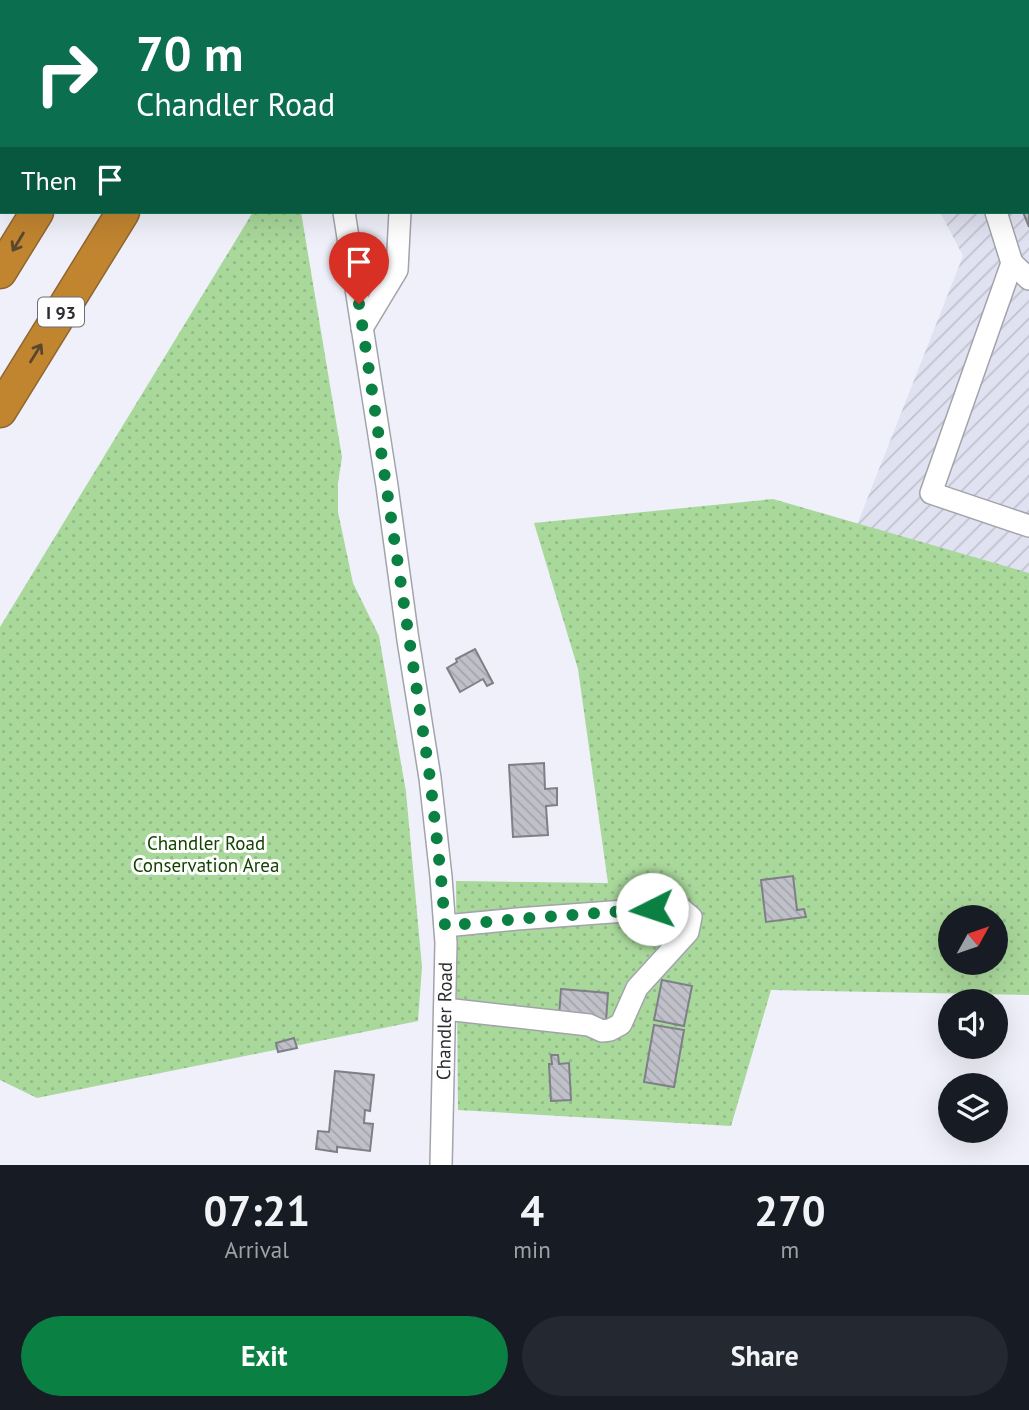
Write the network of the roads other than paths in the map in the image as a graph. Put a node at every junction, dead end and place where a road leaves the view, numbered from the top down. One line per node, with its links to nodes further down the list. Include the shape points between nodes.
1 (36, 214): 7 (highway, one-way to 7)
2 (122, 214): 10 (highway, I 93, one-way to 2)
3 (344, 214): 9 (street, Chandler Road)
4 (400, 214): 9 (street, via 397,270)
5 (997, 214): 6 (street)
6 (1012, 263): 8 (street); 11 (street, via 931,493)
7 (0, 272)
8 (1029, 279)
9 (362, 328): 12 (street, Chandler Road, via 430,778)
10 (0, 411)
11 (1029, 526)
12 (445, 926): 13 (street, Chandler Road); 13 (street, via 678,907 691,917 688,932 637,988 621,1024 610,1030)
13 (445, 1009): 14 (street, Chandler Road)
14 (440, 1165)

